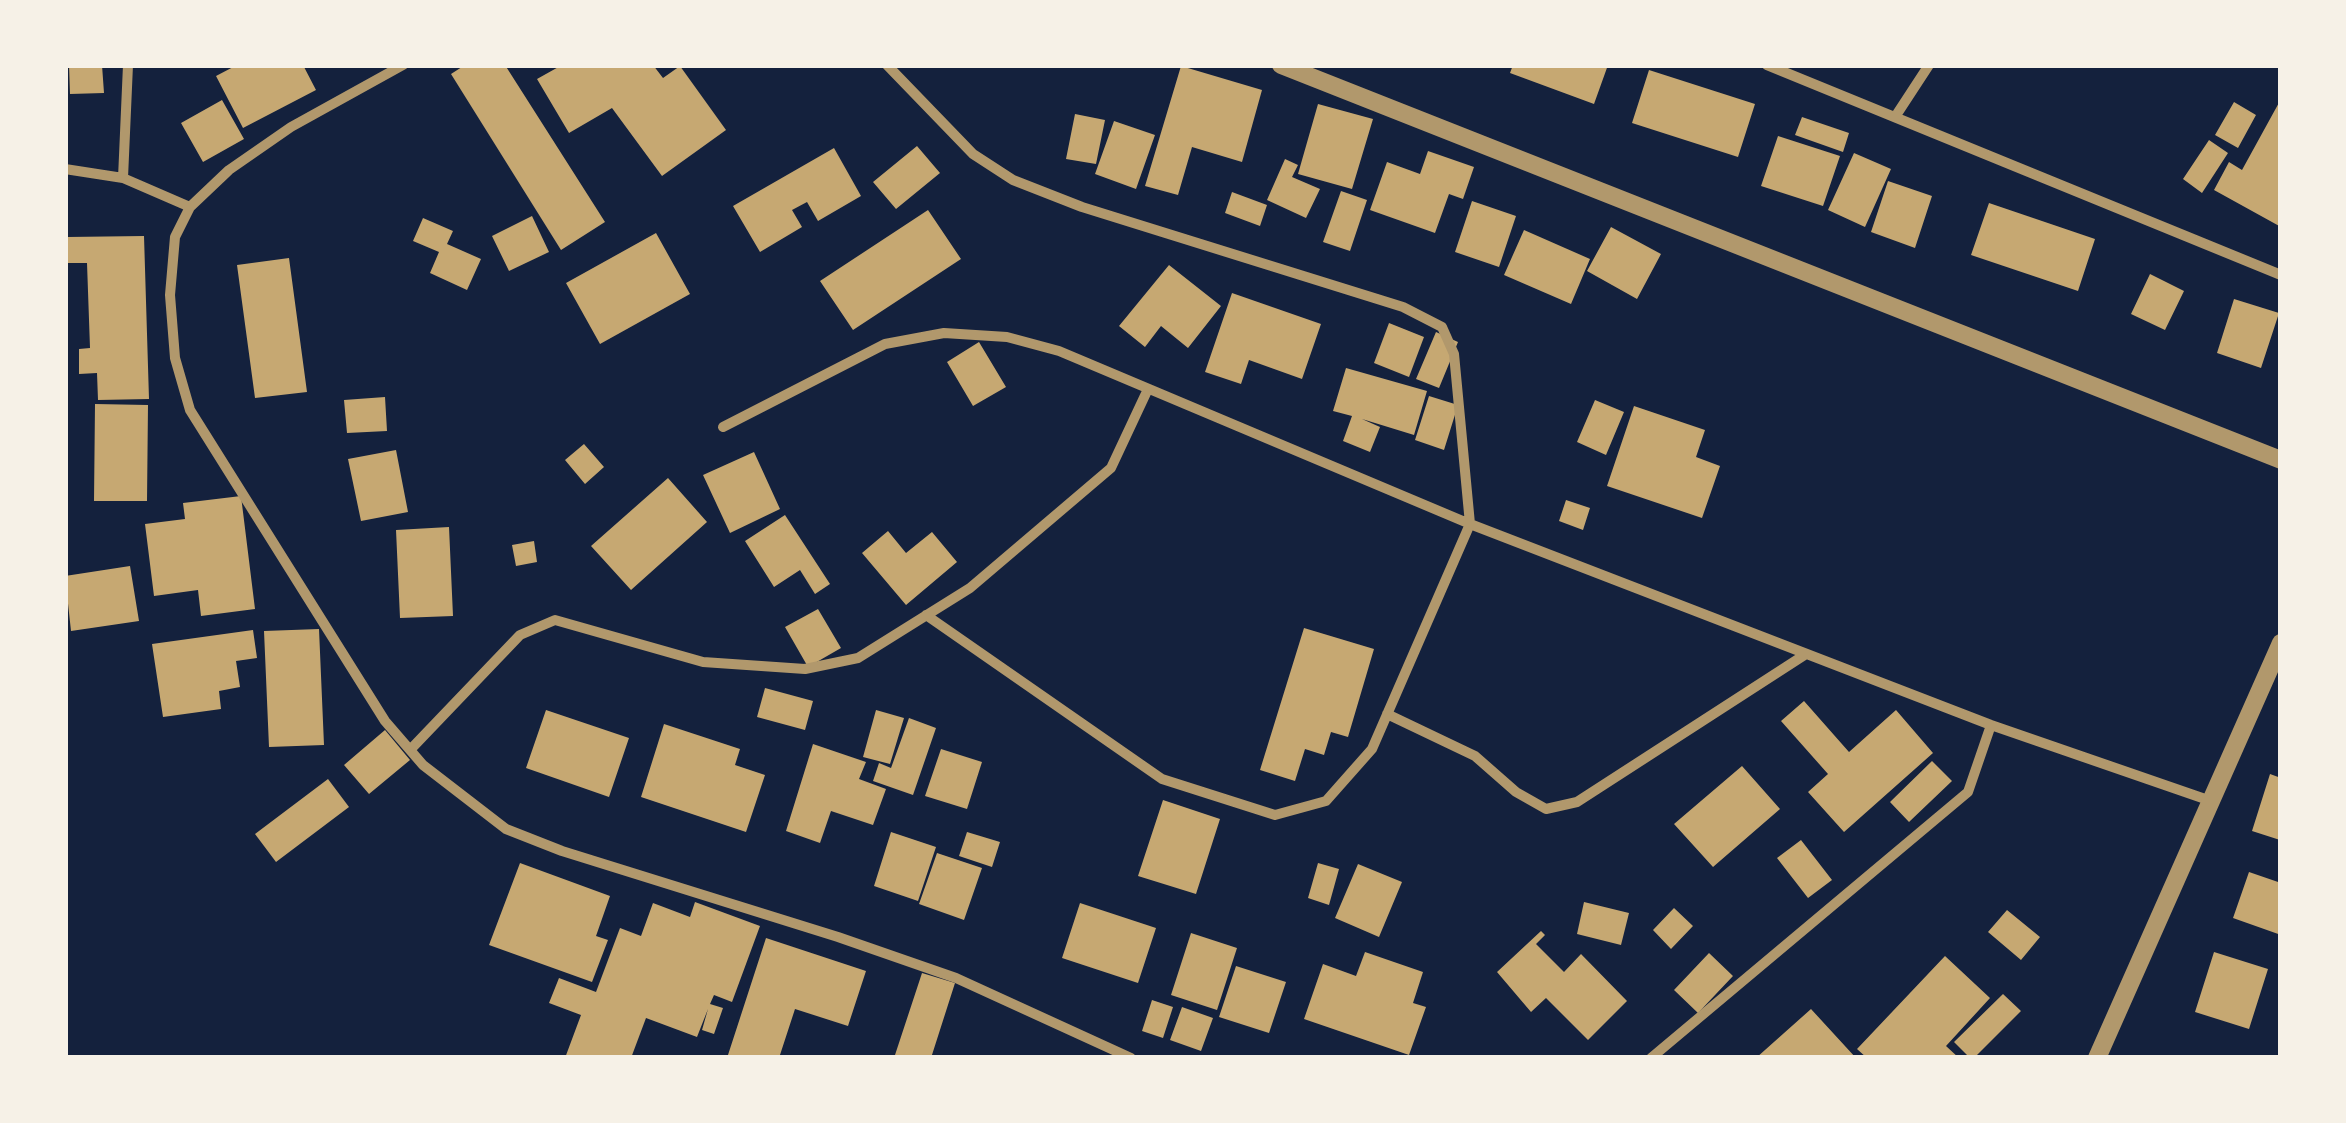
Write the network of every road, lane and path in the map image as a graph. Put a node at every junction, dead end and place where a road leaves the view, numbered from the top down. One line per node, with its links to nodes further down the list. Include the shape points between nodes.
1 (128, 65): 9 (street)
2 (404, 65): 10 (street, via 291,127 229,170)
3 (887, 65): 15 (street, via 973,154 1013,180 1403,306 1442,327 1454,354)
4 (1281, 65): 14 (street)
5 (1767, 65): 7 (street)
6 (1929, 65): 7 (street)
7 (1895, 117): 11 (street)
8 (65, 170): 9 (street)
9 (123, 178): 10 (street)
10 (190, 208): 21 (street, via 175,237 170,295 175,358 190,410 385,721)
11 (2281, 276)
12 (1148, 389): 13 (street, via 1006,337 944,333 885,344); 15 (street); 16 (street, via 1111,468 970,588)
13 (723, 427)
14 (2281, 460)
15 (1470, 524): 18 (street); 19 (street)
16 (926, 615): 19 (street, via 1162,779 1275,815 1326,801 1372,750); 21 (street, via 858,658 805,670 703,662 555,620 520,635)
17 (2281, 642): 22 (street)
18 (1806, 654): 19 (street, via 1577,802 1546,809 1475,756); 20 (street)
19 (1388, 714)
20 (1991, 725): 22 (street); 24 (street, via 1968,792)
21 (410, 750): 23 (street, via 506,828 956,978)
22 (2211, 800): 25 (street)
23 (1131, 1058)
24 (1651, 1058)
25 (2097, 1058)

